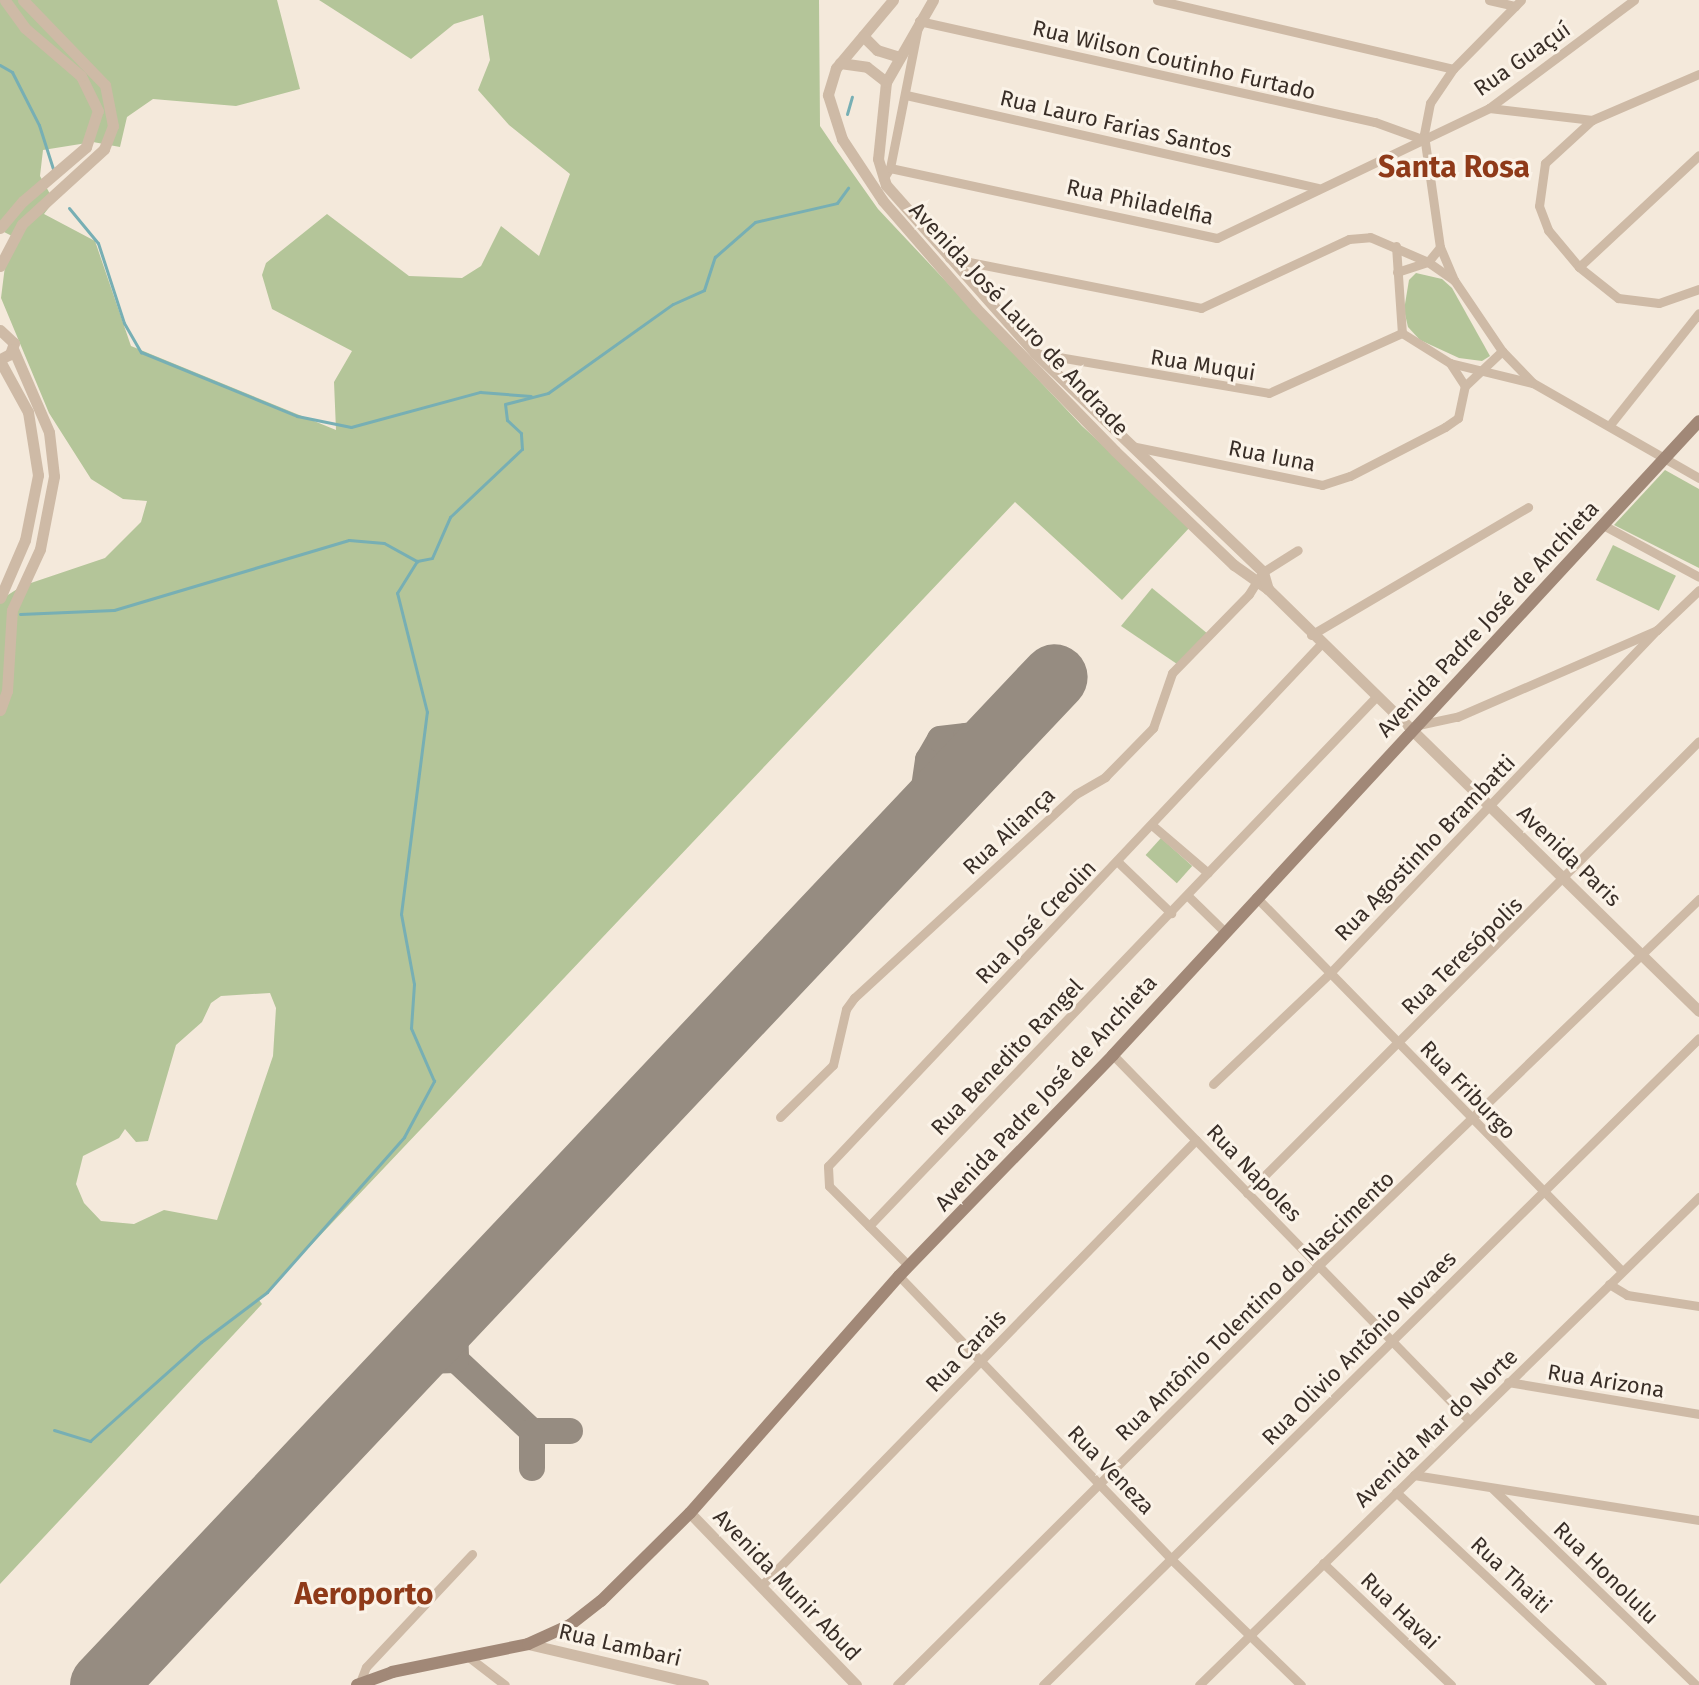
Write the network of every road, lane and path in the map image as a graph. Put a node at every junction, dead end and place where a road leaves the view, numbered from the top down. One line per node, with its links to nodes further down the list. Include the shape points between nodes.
1 (5, 0): 24 (street, via 25,28 81,76 98,111 86,147)
2 (23, 0): 29 (street, via 95,70 112,101 113,126 104,149 22,224)
3 (893, 0): 10 (street, Avenida José Lauro de Andrade)
4 (933, 0): 9 (street)
5 (1157, 0): 13 (street)
6 (1489, 0): 8 (street)
7 (1634, 0): 17 (street, Rua Guaçuí)
8 (1518, 3): 13 (street)
9 (919, 21): 11 (street); 16 (street); 19 (street, Rua Wilson Coutinho Furtado)
10 (863, 36): 11 (street, via 877,50); 12 (street, Avenida José Lauro de Andrade)
11 (897, 56): 15 (street)
12 (840, 63): 15 (street, via 867,67); 56 (street, Avenida José Lauro de Andrade, via 828,95 836,126 883,201 976,308)
13 (1453, 69): 19 (street, via 1430,103)
14 (1699, 74): 18 (street)
15 (886, 82): 22 (street, via 879,126)
16 (906, 95): 21 (street); 23 (street, Rua Lauro Farias Santos)
17 (1489, 108): 18 (street); 19 (street, Rua Guaçuí)
18 (1592, 120): 30 (street, via 1545,163 1539,184 1548,230)
19 (1422, 136): 23 (street, Rua Philadelfia); 26 (street)
20 (1699, 155): 30 (street)
21 (890, 168): 22 (street); 23 (street, Rua Philadelfia, via 1217,238)
22 (883, 179): 27 (street, Avenida José Lauro de Andrade)
23 (1318, 188)
24 (0, 228)
25 (1396, 246): 27 (street, via 1370,237 1349,239 1201,308); 28 (street); 31 (street)
26 (1440, 247): 28 (street); 32 (street)
27 (949, 258): 40 (street, Avenida José Lauro de Andrade)
28 (1428, 262): 31 (street); 32 (street)
29 (0, 266)
30 (1579, 267): 33 (street, via 1618,298 1637,302 1659,303)
31 (1397, 272): 37 (street)
32 (1454, 280): 39 (street)
33 (1699, 289)
34 (1699, 313): 47 (street)
35 (0, 318): 36 (street)
36 (2, 331): 38 (street)
37 (1402, 333): 40 (street, Rua Muqui, via 1269,393); 42 (street)
38 (13, 349): 41 (street); 64 (street, via 49,432 54,476 40,549 12,610 7,691)
39 (1502, 351): 43 (street); 44 (street)
40 (1035, 353): 48 (street, Avenida José Lauro de Andrade)
41 (0, 360): 59 (street, via 28,412 38,475 25,540)
42 (1450, 363): 43 (street); 45 (street)
43 (1483, 369): 44 (street); 45 (street)
44 (1533, 383): 47 (street)
45 (1465, 386): 48 (street, Rua Iuna, via 1458,418 1350,476 1322,485)
46 (1699, 421): 49 (main road, Avenida Padre José de Anchieta)
47 (1609, 426): 49 (street)
48 (1128, 446): 54 (street, Avenida José Lauro de Andrade)
49 (1663, 459): 50 (street); 52 (main road, Avenida Padre José de Anchieta)
50 (1699, 478)
51 (1528, 507): 61 (street)
52 (1603, 525): 55 (street); 65 (main road, Avenida Padre José de Anchieta)
53 (1298, 550): 54 (street)
54 (1263, 572): 56 (street, Rua Aliança); 57 (street, Avenida José Lauro de Andrade)
55 (1699, 577)
56 (1255, 584): 57 (street, Avenida José Lauro de Andrade); 84 (street, Rua Aliança, via 1172,673 1157,721 1134,748 1099,783 1076,794 854,998 842,1021 833,1065)
57 (1268, 589): 61 (street, Avenida José Lauro de Andrade)
58 (1699, 590): 60 (street, Rua Agostinho Brambatti)
59 (0, 598)
60 (1657, 630): 65 (street); 67 (street, Rua Agostinho Brambatti)
61 (1311, 635): 62 (street, Avenida José Lauro de Andrade)
62 (1320, 645): 63 (street, Avenida José Lauro de Andrade); 68 (street, Rua José Creolin)
63 (1375, 698): 65 (street, Avenida Paris); 70 (street, Rua Benedito Rangel)
64 (0, 710)
65 (1415, 730): 67 (street, Avenida Paris); 73 (main road, Avenida Padre José de Anchieta)
66 (1699, 741): 71 (street, Rua Teresópolis)
67 (1491, 807): 71 (street, Avenida Paris); 78 (street, Rua Agostinho Brambatti)
68 (1153, 826): 69 (street, Rua José Creolin); 70 (street)
69 (1118, 862): 75 (street); 90 (street, Rua José Creolin, via 828,1166 829,1186)
70 (1208, 873): 72 (street, Rua Benedito Rangel)
71 (1565, 880): 77 (street, Avenida Paris); 81 (street, Rua Teresópolis)
72 (1187, 895): 75 (street, Rua Benedito Rangel); 76 (street)
73 (1256, 897): 76 (main road, Avenida Padre José de Anchieta); 78 (street, Rua Friburgo)
74 (1699, 899): 77 (street, Rua Antônio Tolentino do Nascimento)
75 (1171, 913): 90 (street, Rua Benedito Rangel)
76 (1225, 932): 82 (main road, Avenida Padre José de Anchieta)
77 (1643, 956): 79 (street, Avenida Paris); 85 (street, Rua Antônio Tolentino do Nascimento)
78 (1330, 973): 81 (street, Rua Friburgo); 83 (street, Rua Agostinho Brambatti)
79 (1699, 1011)
80 (1699, 1038): 87 (street, Rua Olivio Antônio Novaes)
81 (1399, 1043): 85 (street, Rua Friburgo); 88 (street, Rua Teresópolis)
82 (1113, 1055): 86 (street, Rua Napoles); 92 (main road, Avenida Padre José de Anchieta)
83 (1213, 1084)
84 (780, 1117)
85 (1472, 1121): 87 (street, Rua Friburgo); 91 (street, Rua Antônio Tolentino do Nascimento)
86 (1196, 1140): 88 (street, Rua Napoles); 98 (street, Rua Carais)
87 (1542, 1192): 93 (street, Rua Friburgo); 97 (street, Rua Olivio Antônio Novaes)
88 (1247, 1193): 91 (street, Rua Napoles)
89 (1699, 1197): 93 (street, Avenida Mar do Norte)
90 (869, 1226): 92 (street, Rua José Creolin)
91 (1319, 1265): 97 (street, Rua Napoles); 103 (street, Rua Antônio Tolentino do Nascimento)
92 (909, 1266): 94 (main road, Avenida Padre José de Anchieta)
93 (1622, 1271): 95 (street, Avenida Mar do Norte)
94 (899, 1276): 98 (street, Rua Veneza); 106 (main road, Avenida Padre José de Anchieta)
95 (1609, 1284): 96 (street, via 1627,1295); 99 (street, Avenida Mar do Norte)
96 (1699, 1306)
97 (1392, 1341): 101 (street, Rua Napoles); 109 (street, Rua Olivio Antônio Novaes)
98 (981, 1361): 103 (street, Rua Veneza); 111 (street, Rua Carais)
99 (1508, 1382): 100 (street, Rua Arizona); 101 (street, Avenida Mar do Norte)
100 (1699, 1414)
101 (1469, 1420): 102 (street, Avenida Mar do Norte)
102 (1414, 1475): 104 (street); 105 (street, Avenida Mar do Norte)
103 (1099, 1484): 109 (street, Rua Veneza); 119 (street, Rua Antônio Tolentino do Nascimento)
104 (1492, 1488): 107 (street); 125 (street, Rua Honolulu)
105 (1396, 1492): 110 (street, Avenida Mar do Norte); 124 (street, Rua Thaiti)
106 (690, 1513): 111 (street, Avenida Munir Abud); 113 (main road, Avenida Padre José de Anchieta, via 601,1601 570,1625)
107 (1699, 1520)
108 (472, 1554): 115 (street, via 366,1667)
109 (1171, 1559): 112 (street, Rua Veneza); 120 (street, Rua Olivio Antônio Novaes)
110 (1323, 1563): 112 (street, Avenida Mar do Norte); 123 (street, Rua Havai)
111 (761, 1586): 118 (street, Avenida Munir Abud)
112 (1250, 1635): 121 (street, Avenida Mar do Norte); 122 (street, Rua Veneza)
113 (528, 1644): 114 (main road, Avenida Padre José de Anchieta); 117 (street, Rua Lambari)
114 (466, 1655): 115 (main road, Avenida Padre José de Anchieta); 116 (street)
115 (359, 1685)
116 (505, 1685)
117 (703, 1685)
118 (856, 1685)
119 (897, 1685)
120 (1043, 1685)
121 (1199, 1685)
122 (1301, 1685)
123 (1451, 1685)
124 (1602, 1685)
125 (1696, 1685)

